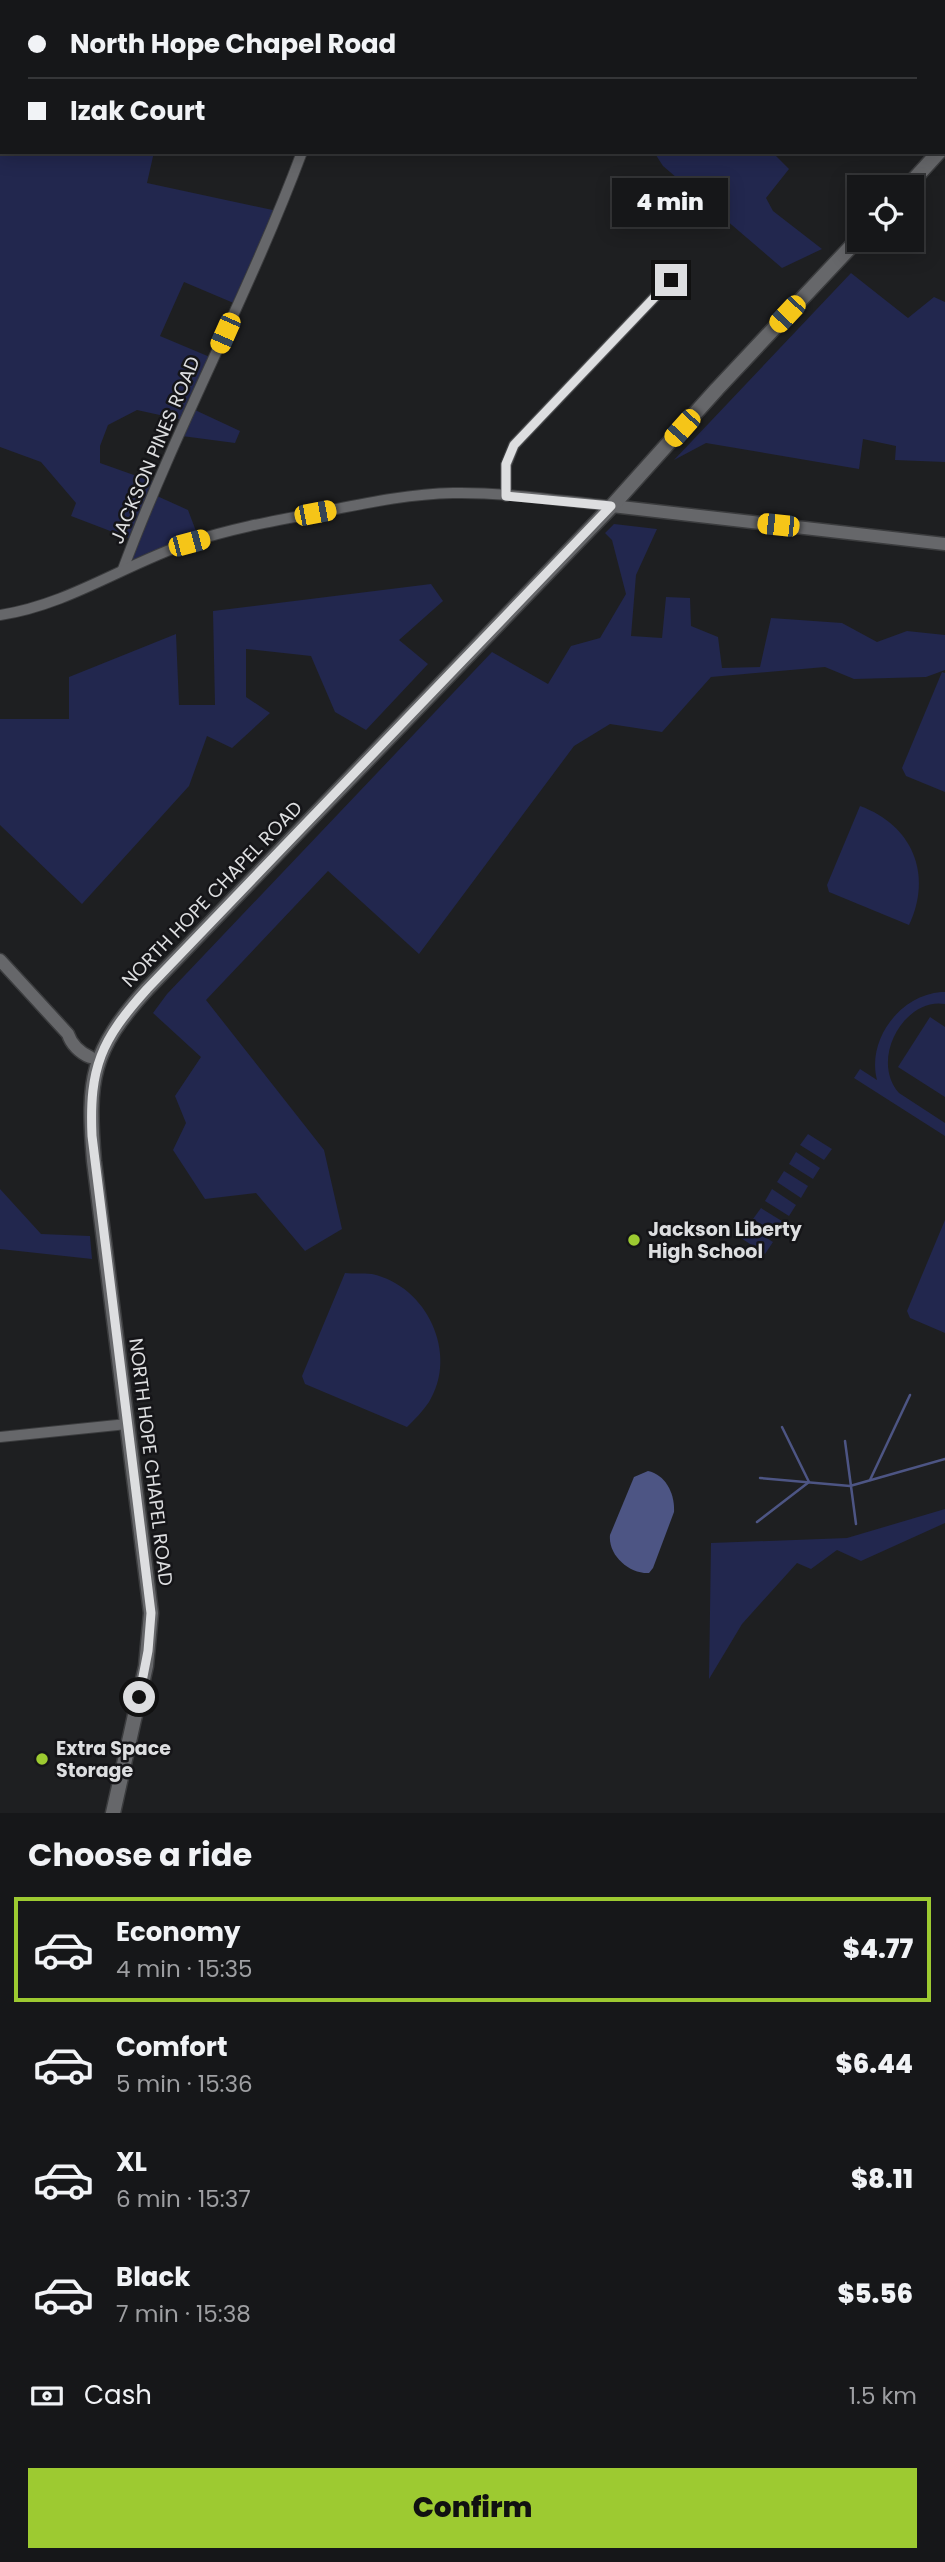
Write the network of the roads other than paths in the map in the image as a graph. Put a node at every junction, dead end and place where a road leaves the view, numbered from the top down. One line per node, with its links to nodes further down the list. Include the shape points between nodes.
1 (301, 154): 9 (street, JACKSON PINES ROAD)
2 (937, 154): 3 (main road)
3 (918, 175)
4 (847, 252): 7 (main road, NORTH HOPE CHAPEL ROAD)
5 (671, 280): 6 (street, via 514,445 506,464)
6 (506, 496): 7 (street); 9 (street, via 455,493 377,500 189,543)
7 (611, 506): 8 (street); 12 (main road, NORTH HOPE CHAPEL ROAD, via 147,989)
8 (945, 544)
9 (123, 569): 10 (street, via 62,600)
10 (0, 615)
11 (0, 960): 12 (street)
12 (93, 1060): 13 (main road, NORTH HOPE CHAPEL ROAD, via 92,1136)
13 (127, 1424): 14 (street); 15 (main road, NORTH HOPE CHAPEL ROAD, via 151,1613 146,1666)
14 (0, 1437)
15 (113, 1813)

